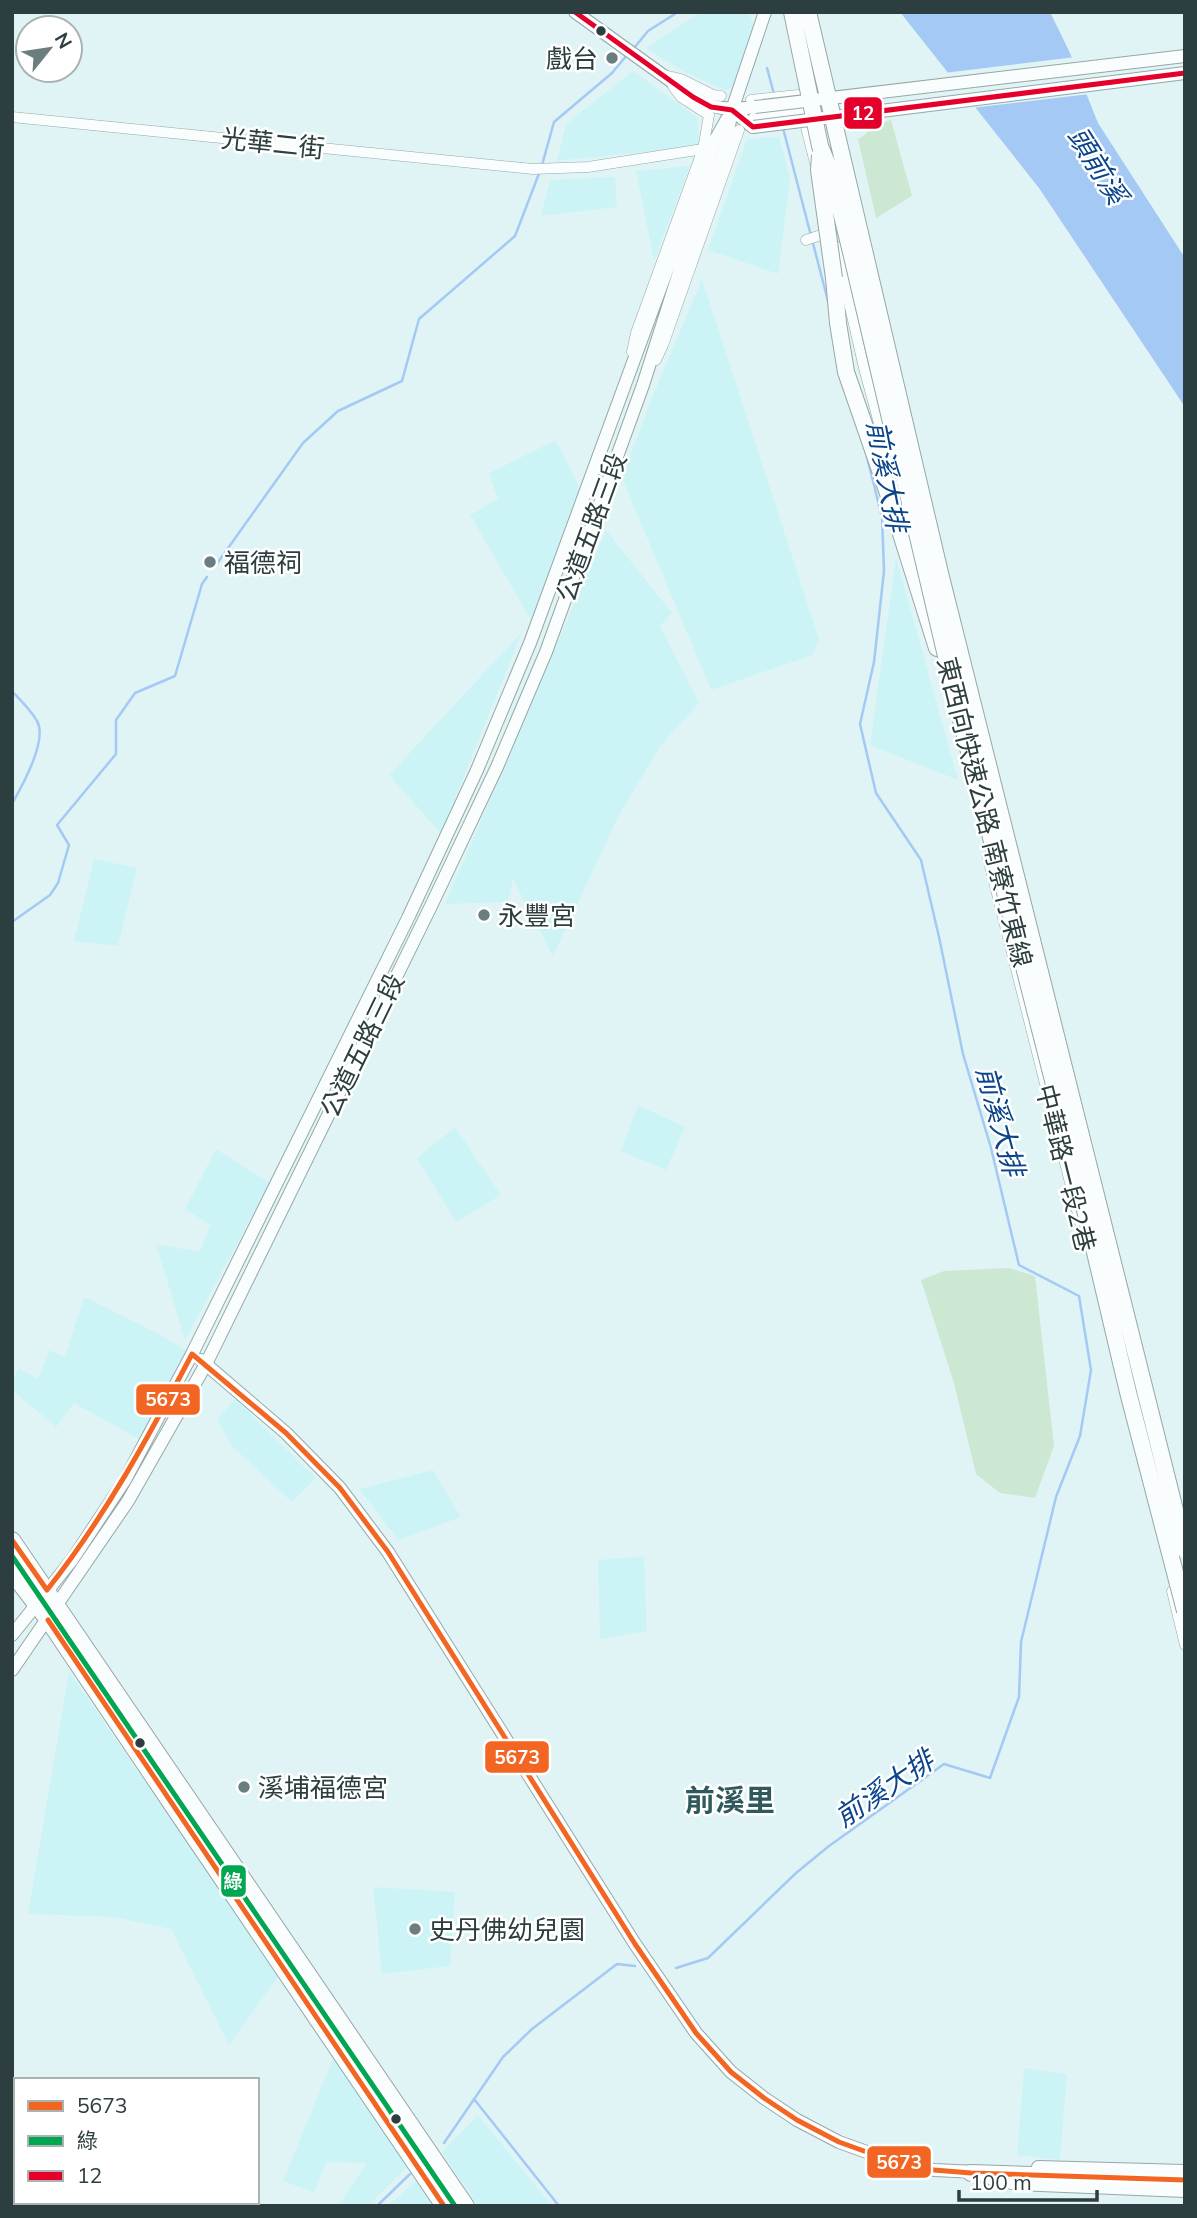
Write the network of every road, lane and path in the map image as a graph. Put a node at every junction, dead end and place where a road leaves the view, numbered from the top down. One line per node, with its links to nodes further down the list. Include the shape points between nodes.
1 (575, 12): 7 (street)
2 (765, 12): 9 (street)
3 (792, 12): 14 (main road, 東西向快速公路 南寮竹東線, bridge)
4 (808, 12): 30 (main road, 東西向快速公路 南寮竹東線, bridge, via 927,522)
5 (1185, 56): 11 (street, bridge)
6 (1185, 73): 11 (street, bridge)
7 (664, 75): 8 (street); 9 (street, via 711,107); 15 (street, 公道五路三段, via 681,97 709,115)
8 (720, 96)
9 (732, 110): 11 (street); 11 (street); 20 (street, 公道五路三段, via 714,142); 21 (street, 公道五路三段, via 724,147)
10 (802, 111): 11 (street, via 770,116); 11 (street, 中華路一段2巷, via 798,95 769,99); 16 (street, 中華路一段2巷)
11 (753, 113)
12 (12, 117): 15 (street, 光華二街, via 533,169 588,167)
13 (739, 130): 21 (street, 公道五路三段, via 663,345)
14 (820, 146): 25 (main road, bridge, via 819,170 846,372); 35 (main road, 東西向快速公路 南寮竹東線, bridge, via 832,175 961,720)
15 (703, 149): 20 (street, 公道五路三段, via 636,333)
16 (825, 203): 17 (street, 中華路一段2巷); 19 (street, 中華路一段2巷)
17 (824, 234): 18 (street); 19 (street, 中華路一段2巷)
18 (806, 240)
19 (840, 259): 24 (street, 中華路一段2巷, via 887,456 893,475 911,498)
20 (628, 375): 22 (street, 公道五路三段)
21 (643, 385): 23 (street, 公道五路三段)
22 (568, 541): 23 (street); 27 (street, 公道五路三段, via 477,769)
23 (583, 547): 28 (street, 公道五路三段, via 546,652 497,767)
24 (943, 630): 25 (street); 26 (street, 中華路一段2巷, via 953,671)
25 (937, 648): 26 (street, 中華路一段2巷)
26 (948, 691): 38 (street, 中華路一段2巷)
27 (192, 1354): 28 (street); 32 (street, 公道五路三段, via 125,1480)
28 (206, 1364): 34 (street, 公道五路三段, via 128,1501); 41 (street, via 331,1478 388,1552 635,1944 696,2033 732,2072 786,2113 839,2142 886,2159)
29 (12, 1539): 32 (main road)
30 (1185, 1550)
31 (12, 1573): 33 (main road)
32 (47, 1590): 33 (street, 公道五路三段); 34 (main road)
33 (36, 1604): 36 (main road); 37 (street, 公道五路三段)
34 (58, 1605): 36 (street, 公道五路三段); 45 (main road)
35 (1185, 1611)
36 (48, 1620): 39 (street, 公道五路三段); 44 (main road)
37 (12, 1635)
38 (1185, 1646)
39 (12, 1670)
40 (1185, 2171): 41 (street, via 1014,2167)
41 (971, 2173): 42 (main road); 43 (street, via 1017,2184)
42 (1185, 2180)
43 (1185, 2191)
44 (444, 2206)
45 (466, 2206)

